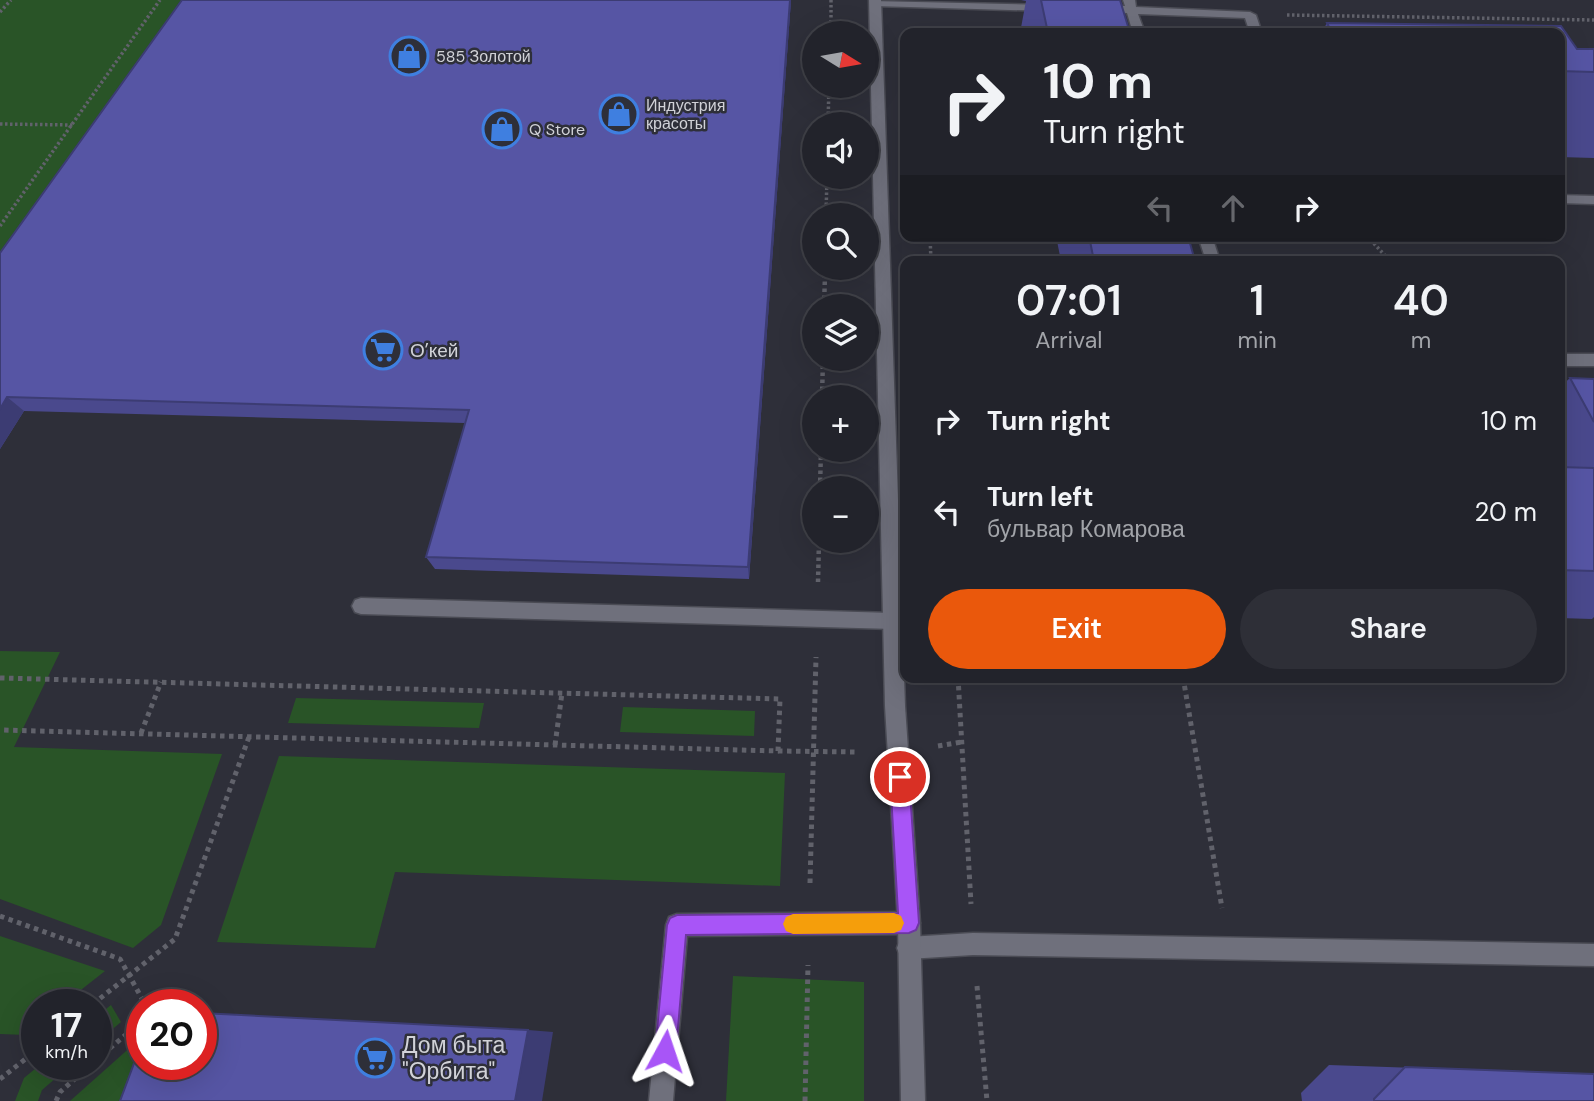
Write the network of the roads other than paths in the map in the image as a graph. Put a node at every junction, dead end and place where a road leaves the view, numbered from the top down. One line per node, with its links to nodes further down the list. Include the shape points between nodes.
1 (875, 2): 3 (street); 12 (street)
2 (1130, 5): 4 (street); 5 (street); 6 (street, via 1250,15)
3 (1064, 8)
4 (1091, 9)
5 (1137, 28)
6 (1254, 28)
7 (1565, 199): 8 (street)
8 (1594, 200)
9 (1565, 360): 10 (street)
10 (1594, 360)
11 (361, 606): 12 (street)
12 (892, 621): 13 (street)
13 (909, 923): 14 (street); 16 (street, via 677,925)
14 (908, 948): 15 (street, via 973,944); 17 (street)
15 (1594, 955)
16 (660, 1101)
17 (913, 1101)

